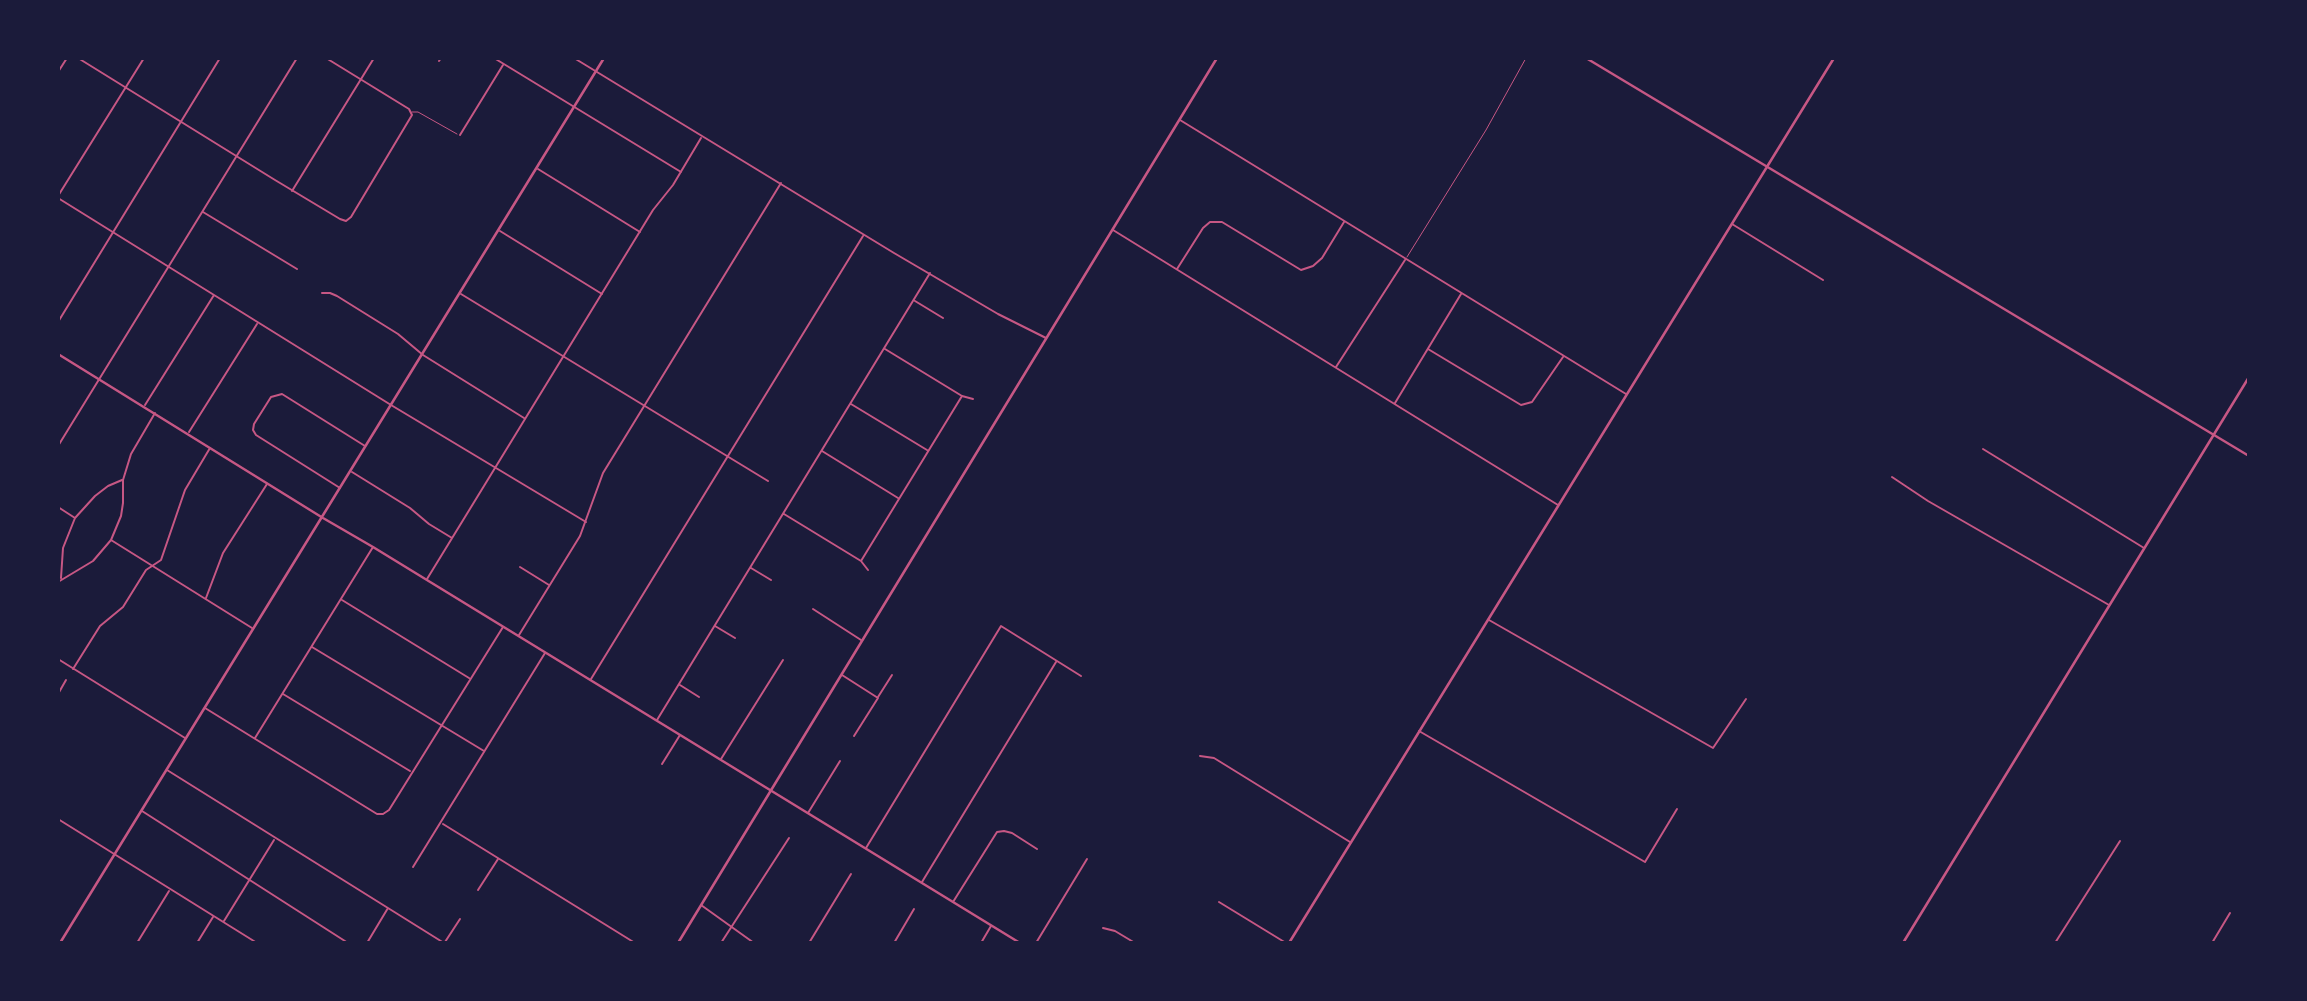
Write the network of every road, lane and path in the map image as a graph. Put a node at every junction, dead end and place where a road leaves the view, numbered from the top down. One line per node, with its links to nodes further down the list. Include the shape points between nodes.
1 (67, 58): 17 (street)
2 (78, 58): 19 (street)
3 (144, 58): 19 (street)
4 (220, 58): 23 (street)
5 (297, 58): 26 (street)
6 (326, 58): 18 (street)
7 (374, 58): 18 (street)
8 (494, 58): 15 (street)
9 (574, 58): 16 (street)
10 (604, 58): 16 (street)
11 (1217, 58): 22 (street)
12 (1527, 58): 41 (lane)
13 (1586, 58): 27 (street)
14 (1835, 58): 27 (street)
15 (504, 64): 20 (street); 24 (street)
16 (596, 71): 20 (street); 25 (street)
17 (58, 72)
18 (361, 79): 21 (street); 31 (street)
19 (125, 88): 23 (street); 32 (street)
20 (574, 107): 28 (street); 29 (street)
21 (411, 111): 24 (lane); 31 (street, via 410,120 351,217 340,219)
22 (1180, 120): 34 (street); 37 (street)
23 (181, 121): 26 (street); 38 (street)
24 (460, 135)
25 (702, 136): 29 (street); 30 (street)
26 (237, 156): 31 (street); 33 (street)
27 (1768, 168): 35 (street); 77 (street)
28 (537, 169): 36 (street); 39 (street)
29 (681, 172): 39 (street)
30 (781, 183): 40 (street); 72 (street)
31 (292, 191)
32 (58, 198): 38 (street)
33 (203, 212): 42 (street); 43 (street)
34 (1345, 221): 41 (street); 44 (street, via 1322,258 1301,270 1222,222 1210,222)
35 (1732, 224): 46 (street); 66 (street)
36 (499, 230): 49 (street); 50 (street)
37 (1113, 230): 44 (street); 56 (street)
38 (113, 232): 42 (street); 54 (street)
39 (640, 232): 50 (street)
40 (864, 235): 45 (street); 84 (street)
41 (1406, 258): 47 (street); 63 (street)
42 (169, 267): 51 (street); 65 (street)
43 (297, 269)
44 (1177, 270): 63 (street)
45 (930, 273): 52 (street); 56 (street)
46 (1824, 280)
47 (1462, 292): 58 (street); 62 (street)
48 (322, 293): 60 (street, via 337,296)
49 (461, 293): 60 (street); 61 (street)
50 (602, 294): 61 (street)
51 (214, 295): 55 (street); 73 (street)
52 (914, 300): 53 (street); 57 (street)
53 (943, 318)
54 (58, 322)
55 (258, 323): 71 (street); 76 (street)
56 (1047, 338): 123 (street)
57 (884, 348): 67 (street); 69 (street)
58 (1428, 349): 62 (street, via 1521,405 1532,402); 70 (street)
59 (58, 354): 65 (street)
60 (423, 355): 71 (street); 75 (street)
61 (564, 356): 72 (street); 75 (street)
62 (1563, 356): 66 (street)
63 (1335, 368): 70 (street)
64 (2249, 377): 77 (street)
65 (99, 379): 73 (street); 78 (street)
66 (1627, 395): 94 (street)
67 (962, 396): 68 (street); 83 (street)
68 (973, 399)
69 (850, 403): 82 (street); 83 (street)
70 (1395, 404): 94 (street)
71 (391, 405): 79 (street); 86 (street)
72 (645, 405): 84 (street); 99 (street, via 603,473)
73 (145, 406): 74 (street)
74 (155, 413): 76 (street); 89 (street, via 131,454)
75 (525, 418): 86 (street)
76 (188, 433): 80 (street)
77 (2214, 435): 85 (street); 103 (street)
78 (58, 446)
79 (366, 446): 87 (street); 92 (street, via 282,394 275,394 254,424 257,435)
80 (210, 447): 91 (street); 105 (street, via 185,490 161,560)
81 (1983, 449): 103 (street)
82 (821, 451): 93 (street); 96 (street)
83 (928, 451): 93 (street)
84 (728, 455): 90 (street); 135 (street)
85 (2249, 456)
86 (495, 466): 99 (street); 100 (street)
87 (351, 471): 92 (street); 100 (street)
88 (1892, 477): 115 (street)
89 (123, 480): 97 (street, via 95,496); 101 (street, via 121,516)
90 (768, 481)
91 (267, 484): 98 (street); 113 (street, via 223,553)
92 (340, 488): 98 (street)
93 (899, 499): 104 (street)
94 (1559, 506): 117 (street)
95 (58, 508): 97 (street)
96 (783, 514): 104 (street); 107 (street)
97 (75, 518): 109 (street, via 63,548)
98 (323, 518): 102 (street); 120 (street)
99 (586, 522): 112 (street)
100 (452, 538): 110 (street)
101 (111, 540): 105 (street); 109 (street, via 93,561)
102 (373, 547): 110 (street); 114 (street)
103 (2145, 548): 115 (street)
104 (861, 561): 108 (street)
105 (152, 566): 113 (street); 129 (street, via 123,607 100,626)
106 (520, 567): 112 (street)
107 (750, 567): 111 (street); 119 (street)
108 (868, 570)
109 (59, 580)
110 (426, 580): 118 (street)
111 (771, 580)
112 (550, 586): 121 (street)
113 (205, 599): 120 (street)
114 (341, 599): 124 (street); 133 (street)
115 (2110, 605): 208 (street)
116 (813, 609): 123 (street)
117 (1488, 619): 141 (street, via 1713,748); 145 (street)
118 (504, 626): 121 (street); 133 (street)
119 (714, 626): 122 (street); 136 (street)
120 (253, 629): 142 (street)
121 (519, 636): 125 (street)
122 (735, 638)
123 (862, 640): 130 (street)
124 (312, 647): 137 (street); 144 (street)
125 (545, 652): 135 (street); 150 (street)
126 (58, 659): 129 (street)
127 (783, 660): 152 (street)
128 (1056, 661): 132 (street); 167 (street, via 1000,626); 175 (street)
129 (74, 669): 149 (street)
130 (841, 675): 140 (street); 157 (street)
131 (892, 675): 140 (street)
132 (1081, 676)
133 (470, 678): 144 (street)
134 (66, 680): 138 (street)
135 (591, 680): 143 (street)
136 (679, 684): 139 (street); 143 (street)
137 (282, 693): 148 (street); 156 (street)
138 (58, 694)
139 (699, 697)
140 (878, 698): 147 (street)
141 (1746, 699)
142 (205, 708): 148 (street); 149 (street)
143 (657, 720): 146 (street)
144 (441, 726): 150 (street); 156 (street)
145 (1419, 731): 158 (street, via 1645,863); 166 (street)
146 (681, 735): 152 (street); 154 (street)
147 (854, 736)
148 (254, 738): 156 (street, via 377,814 390,810)
149 (185, 739): 155 (street)
150 (484, 752): 162 (street)
151 (1200, 756): 166 (street, via 1214,758)
152 (721, 760): 157 (street)
153 (840, 761): 160 (street)
154 (662, 764)
155 (166, 770): 159 (street); 163 (street)
156 (412, 772)
157 (772, 791): 160 (street); 180 (street)
158 (1677, 809)
159 (141, 810): 169 (street); 174 (street)
160 (807, 814): 167 (street)
161 (58, 819): 169 (street)
162 (441, 823): 170 (street); 172 (street)
163 (275, 838): 174 (street); 181 (street)
164 (789, 838): 187 (street)
165 (2120, 841): 209 (street)
166 (1351, 843): 207 (street)
167 (866, 849): 175 (street)
168 (1037, 849): 178 (street, via 1000,831)
169 (114, 854): 176 (street); 190 (street)
170 (499, 859): 177 (street); 197 (street)
171 (1087, 859): 205 (street)
172 (413, 867)
173 (851, 874): 201 (street)
174 (249, 880): 186 (street); 194 (street)
175 (921, 883): 178 (street)
176 (170, 889): 184 (street); 191 (street)
177 (478, 890)
178 (953, 902): 188 (street)
179 (1219, 902): 207 (street)
180 (701, 905): 187 (street); 198 (street)
181 (388, 908): 195 (street); 196 (street)
182 (914, 909): 202 (street)
183 (2230, 913): 210 (street)
184 (214, 916): 186 (street); 192 (street)
185 (460, 919): 196 (street)
186 (223, 922): 193 (street)
187 (731, 926): 199 (street); 200 (street)
188 (992, 926): 203 (street); 204 (street)
189 (1103, 928): 206 (street)
190 (60, 943)
191 (136, 943)
192 (197, 943)
193 (257, 943)
194 (348, 943)
195 (367, 943)
196 (444, 943)
197 (635, 943)
198 (678, 943)
199 (721, 943)
200 (754, 943)
201 (809, 943)
202 (894, 943)
203 (981, 943)
204 (1020, 943)
205 (1036, 943)
206 (1135, 943)
207 (1287, 943)
208 (1903, 943)
209 (2055, 943)
210 (2212, 943)

